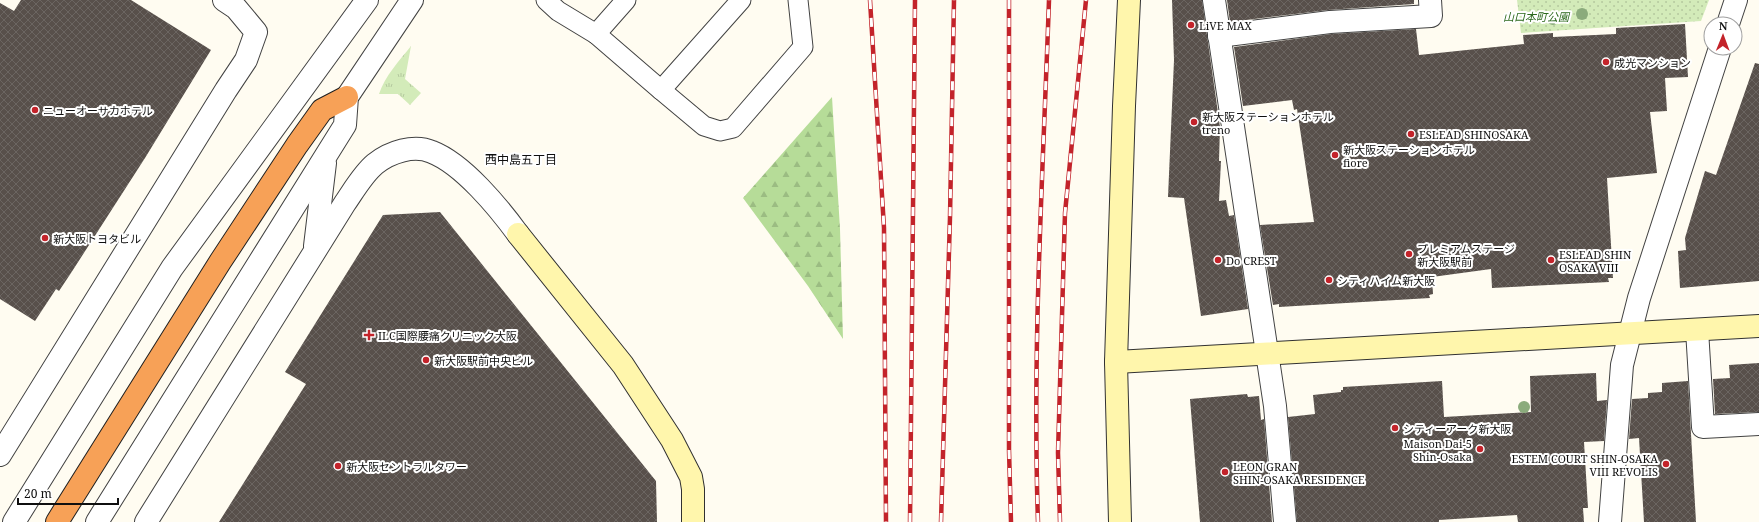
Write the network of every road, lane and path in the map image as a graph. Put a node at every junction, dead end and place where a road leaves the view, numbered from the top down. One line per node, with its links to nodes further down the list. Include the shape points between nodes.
1 (224, 0): 26 (street, via 236,8 256,32 246,60)
2 (367, 0): 27 (street, via 172,268)
3 (412, 0): 17 (street)
4 (546, 0): 13 (lane, via 558,11)
5 (626, 0): 13 (lane)
6 (741, 0): 16 (lane)
7 (798, 0): 16 (lane, via 803,47 733,128 720,131 704,126)
8 (1129, 0): 24 (street)
9 (1214, 0): 14 (street)
10 (1430, 0): 14 (street, via 1431,16 1330,22)
11 (1736, 0): 12 (street)
12 (1731, 16)
13 (596, 34): 16 (lane)
14 (1219, 36): 23 (street)
15 (1717, 56): 22 (street, via 1639,298)
16 (661, 90)
17 (346, 96): 18 (street, via 345,125); 28 (highway, via 322,110 297,145 220,262)
18 (326, 156): 19 (street); 29 (street)
19 (314, 253): 30 (street); 31 (street, via 358,183 374,165 393,153 416,149 432,151 449,161 487,195 623,365 672,440 691,478)
20 (1759, 326): 21 (street)
21 (1697, 330): 22 (street); 25 (street, via 1703,427)
22 (1630, 334): 23 (street); 34 (street, via 1622,365)
23 (1267, 353): 24 (street); 33 (street, via 1275,406)
24 (1116, 362): 32 (street)
25 (1759, 424)
26 (0, 455)
27 (14, 522)
28 (57, 522)
29 (97, 522)
30 (146, 522)
31 (693, 522)
32 (1120, 522)
33 (1285, 522)
34 (1610, 522)

